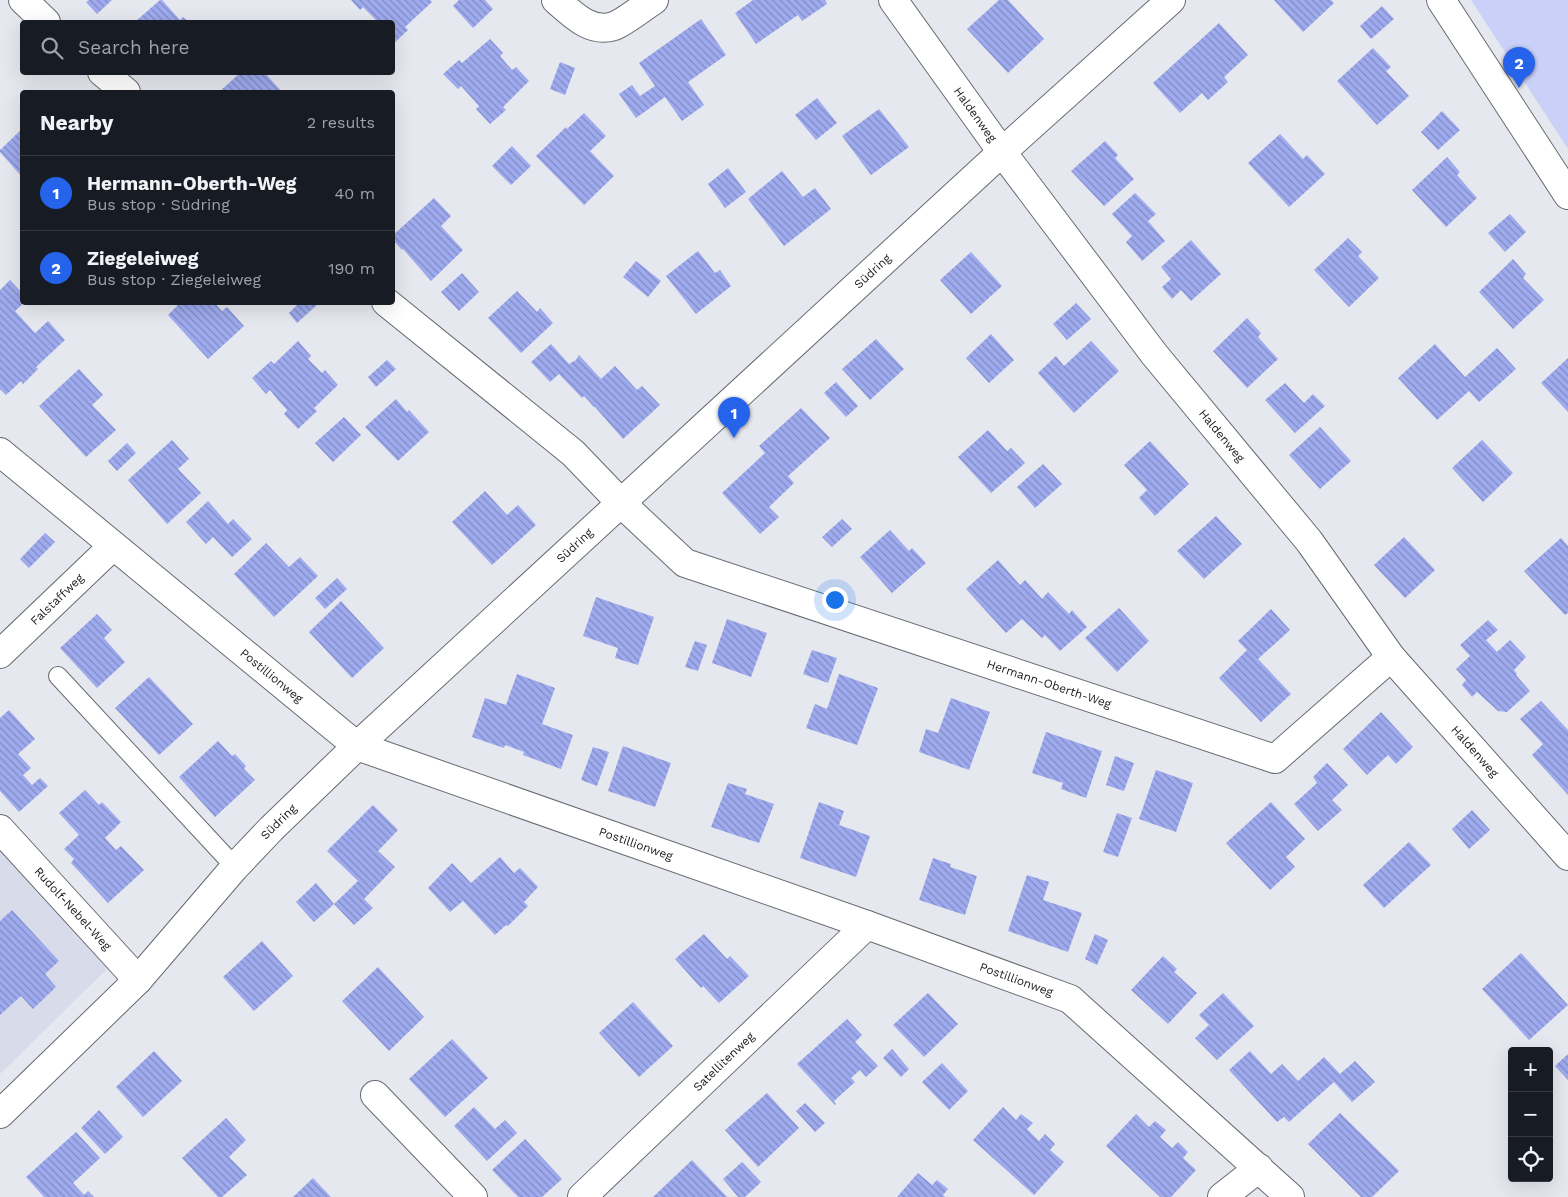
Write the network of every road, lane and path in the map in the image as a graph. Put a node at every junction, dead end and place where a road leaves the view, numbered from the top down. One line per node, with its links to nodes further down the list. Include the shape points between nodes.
1 (23, 0): 7 (street)
2 (556, 0): 3 (street, via 595,28 615,26)
3 (654, 0)
4 (894, 0): 10 (street, Haldenweg)
5 (1170, 0): 10 (street, Südring)
6 (1441, 0): 11 (street)
7 (44, 20)
8 (106, 75): 9 (street)
9 (124, 90)
10 (1002, 152): 14 (street, Südring); 17 (street, Haldenweg, via 1154,354 1309,541)
11 (1568, 195)
12 (390, 305): 14 (street, Hermann-Oberth-Weg, via 573,453)
13 (0, 452): 15 (street, Postillionweg)
14 (621, 502): 17 (street, Hermann-Oberth-Weg, via 686,562 1275,759); 19 (street, Südring)
15 (113, 546): 16 (street, Falstaffweg); 19 (street, Postillionweg)
16 (0, 654)
17 (1391, 657): 21 (street, Haldenweg)
18 (58, 676): 22 (lane)
19 (357, 746): 22 (street, Südring); 23 (street, Postillionweg)
20 (2, 837): 24 (street, Rudolf-Nebel-Weg)
21 (1568, 856)
22 (235, 867): 24 (street, Südring)
23 (867, 925): 27 (street, Postillionweg, via 1070,999); 29 (street, Satellitenweg)
24 (138, 980): 26 (street, Südring)
25 (375, 1095): 28 (street)
26 (0, 1114)
27 (1259, 1168): 30 (street); 31 (street, Postillionweg)
28 (473, 1197)
29 (582, 1197)
30 (1222, 1197)
31 (1290, 1197)

